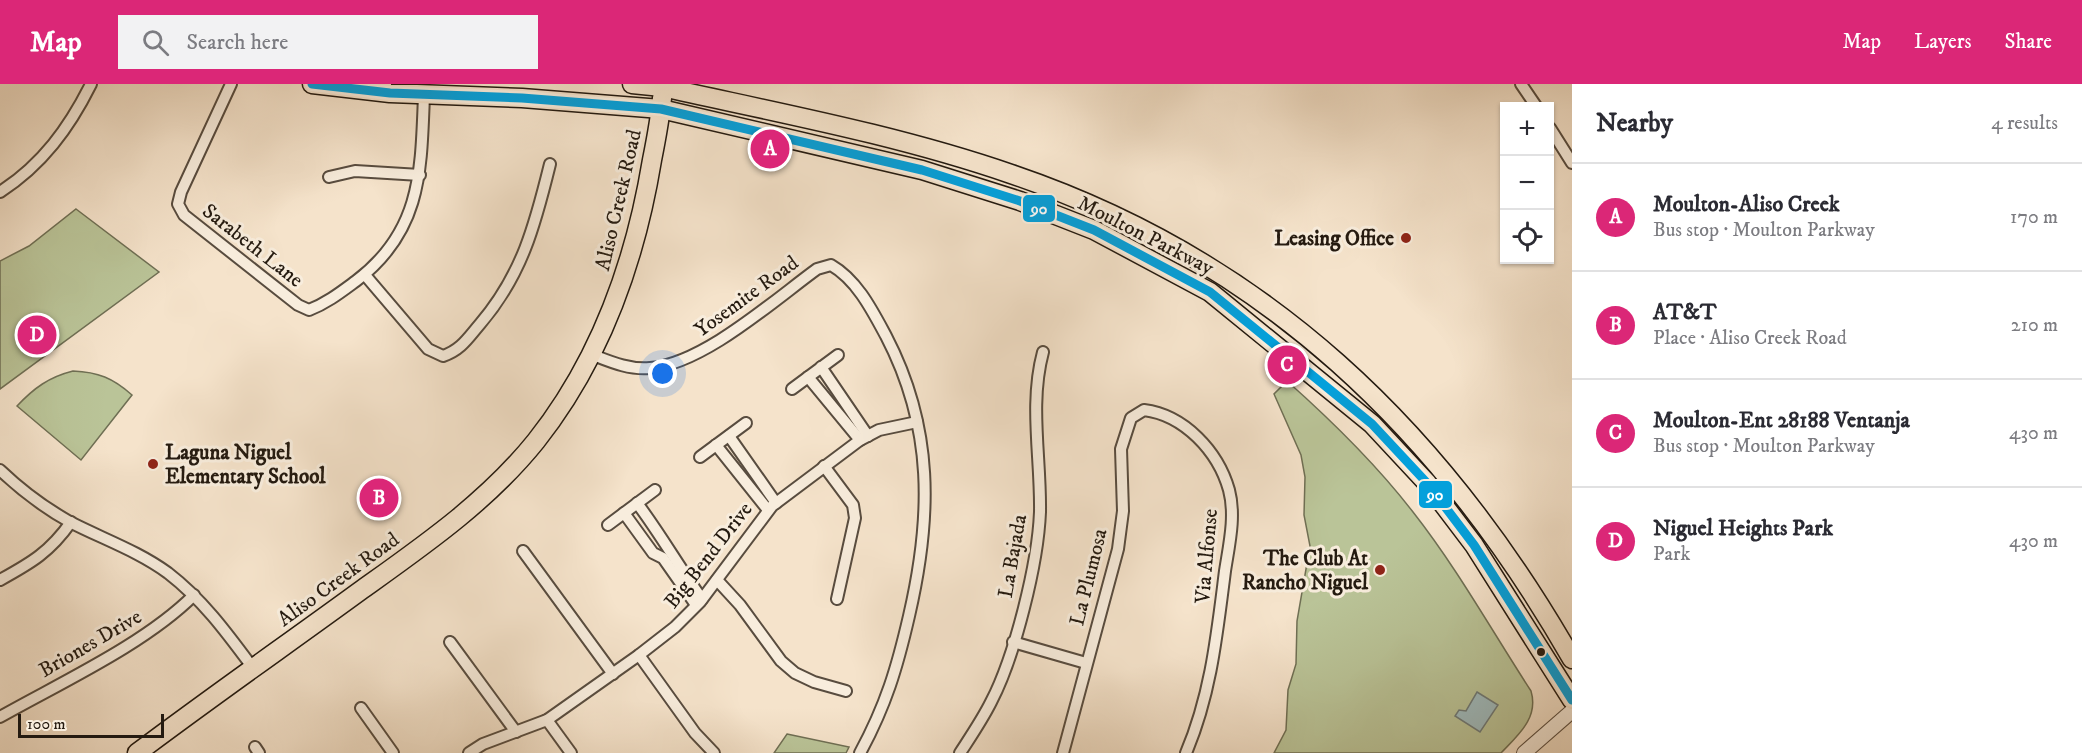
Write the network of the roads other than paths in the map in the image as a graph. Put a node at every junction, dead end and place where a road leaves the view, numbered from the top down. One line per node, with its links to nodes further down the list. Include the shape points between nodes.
1 (91, 84): 17 (street, via 52,148)
2 (231, 84): 18 (street, Sarabeth Lane, via 181,192 178,204 184,215 309,310)
3 (312, 84): 7 (main road, Moulton Parkway)
4 (632, 84): 6 (main road, Moulton Parkway)
5 (1521, 84): 8 (street)
6 (663, 85): 9 (main road, Aliso Creek Road); 14 (main road, Moulton Parkway, via 856,130)
7 (424, 95): 9 (main road, Moulton Parkway, via 565,100); 15 (street)
8 (1533, 102)
9 (661, 109): 13 (main road, Moulton Parkway); 21 (main road, Aliso Creek Road, via 635,246)
10 (1554, 134): 11 (street)
11 (1572, 163)
12 (550, 164): 18 (street, via 533,232 516,274 494,309 458,351 443,357 428,349)
13 (922, 170): 14 (main road, via 939,163 996,179); 19 (main road, Moulton Parkway, via 1020,201 1094,230 1175,272)
14 (1010, 173): 23 (main road, Moulton Parkway, via 1096,207 1175,247 1242,288)
15 (420, 175): 16 (street, via 355,171); 18 (street, via 405,225)
16 (329, 177)
17 (0, 192)
18 (365, 275)
19 (1238, 313): 23 (main road, via 1252,311 1318,358); 31 (main road, Moulton Parkway)
20 (1042, 352): 53 (street, La Bajada, via 1035,393 1037,543)
21 (593, 355): 29 (street, Yosemite Road, via 623,366 649,368 679,363 705,350 817,269 831,265 846,274 876,317 907,383); 57 (main road, Aliso Creek Road, via 565,402 498,483 435,536)
22 (838, 355): 24 (street)
23 (1334, 357): 31 (main road, via 1336,371 1370,409); 55 (main road, Moulton Parkway, via 1470,503 1523,577)
24 (821, 368): 25 (street); 27 (street, via 843,397)
25 (808, 377): 26 (street); 27 (street, via 830,407)
26 (792, 389)
27 (841, 408): 33 (street)
28 (1137, 412): 56 (street, La Plumosa, via 1127,425 1121,449 1123,511 1118,549); 74 (street, Via Alfonse, via 1150,410 1193,432 1222,471 1230,499 1231,524 1212,671)
29 (917, 422): 33 (street, Big Bend Drive, via 879,430); 71 (street, Yosemite Road, via 926,474 924,546 896,674)
30 (746, 423): 32 (street)
31 (1372, 424): 60 (main road, Moulton Parkway, via 1427,483 1474,545)
32 (729, 436): 34 (street); 38 (street, via 756,472)
33 (864, 438): 36 (street, Big Bend Drive)
34 (716, 445): 35 (street); 38 (street)
35 (700, 457)
36 (824, 466): 41 (street, Big Bend Drive); 50 (street, via 853,504 855,518)
37 (0, 470): 43 (street, via 38,502)
38 (753, 482): 41 (street)
39 (655, 490): 40 (street)
40 (637, 503): 42 (street); 46 (street, via 666,542)
41 (772, 507): 47 (street, Big Bend Drive)
42 (624, 513): 44 (street); 46 (street, via 654,553)
43 (70, 522): 48 (street, via 58,541 38,559); 49 (street, via 138,554)
44 (608, 525)
45 (523, 551): 58 (street)
46 (666, 556): 51 (street)
47 (719, 577): 51 (street, Big Bend Drive); 59 (street, via 739,596 740,605 781,661 814,682)
48 (0, 580)
49 (194, 595): 57 (street); 63 (street, Briones Drive, via 171,618 145,635)
50 (837, 599)
51 (699, 602): 54 (street, Big Bend Drive)
52 (450, 642): 65 (street)
53 (1013, 642): 56 (street); 72 (street, La Bajada, via 992,702)
54 (639, 655): 58 (street, Big Bend Drive); 70 (street)
55 (1572, 659)
56 (1086, 663): 73 (street, La Plumosa)
57 (253, 668): 66 (main road, Aliso Creek Road)
58 (613, 674): 64 (street, Big Bend Drive)
59 (846, 691)
60 (1572, 700)
61 (361, 708): 67 (street)
62 (1572, 711): 75 (street)
63 (0, 717)
64 (547, 720): 65 (street, Big Bend Drive); 69 (street)
65 (516, 732): 68 (street, Big Bend Drive)
66 (137, 753)
67 (393, 753)
68 (469, 753)
69 (571, 753)
70 (714, 753)
71 (860, 753)
72 (960, 753)
73 (1063, 753)
74 (1186, 753)
75 (1524, 753)

